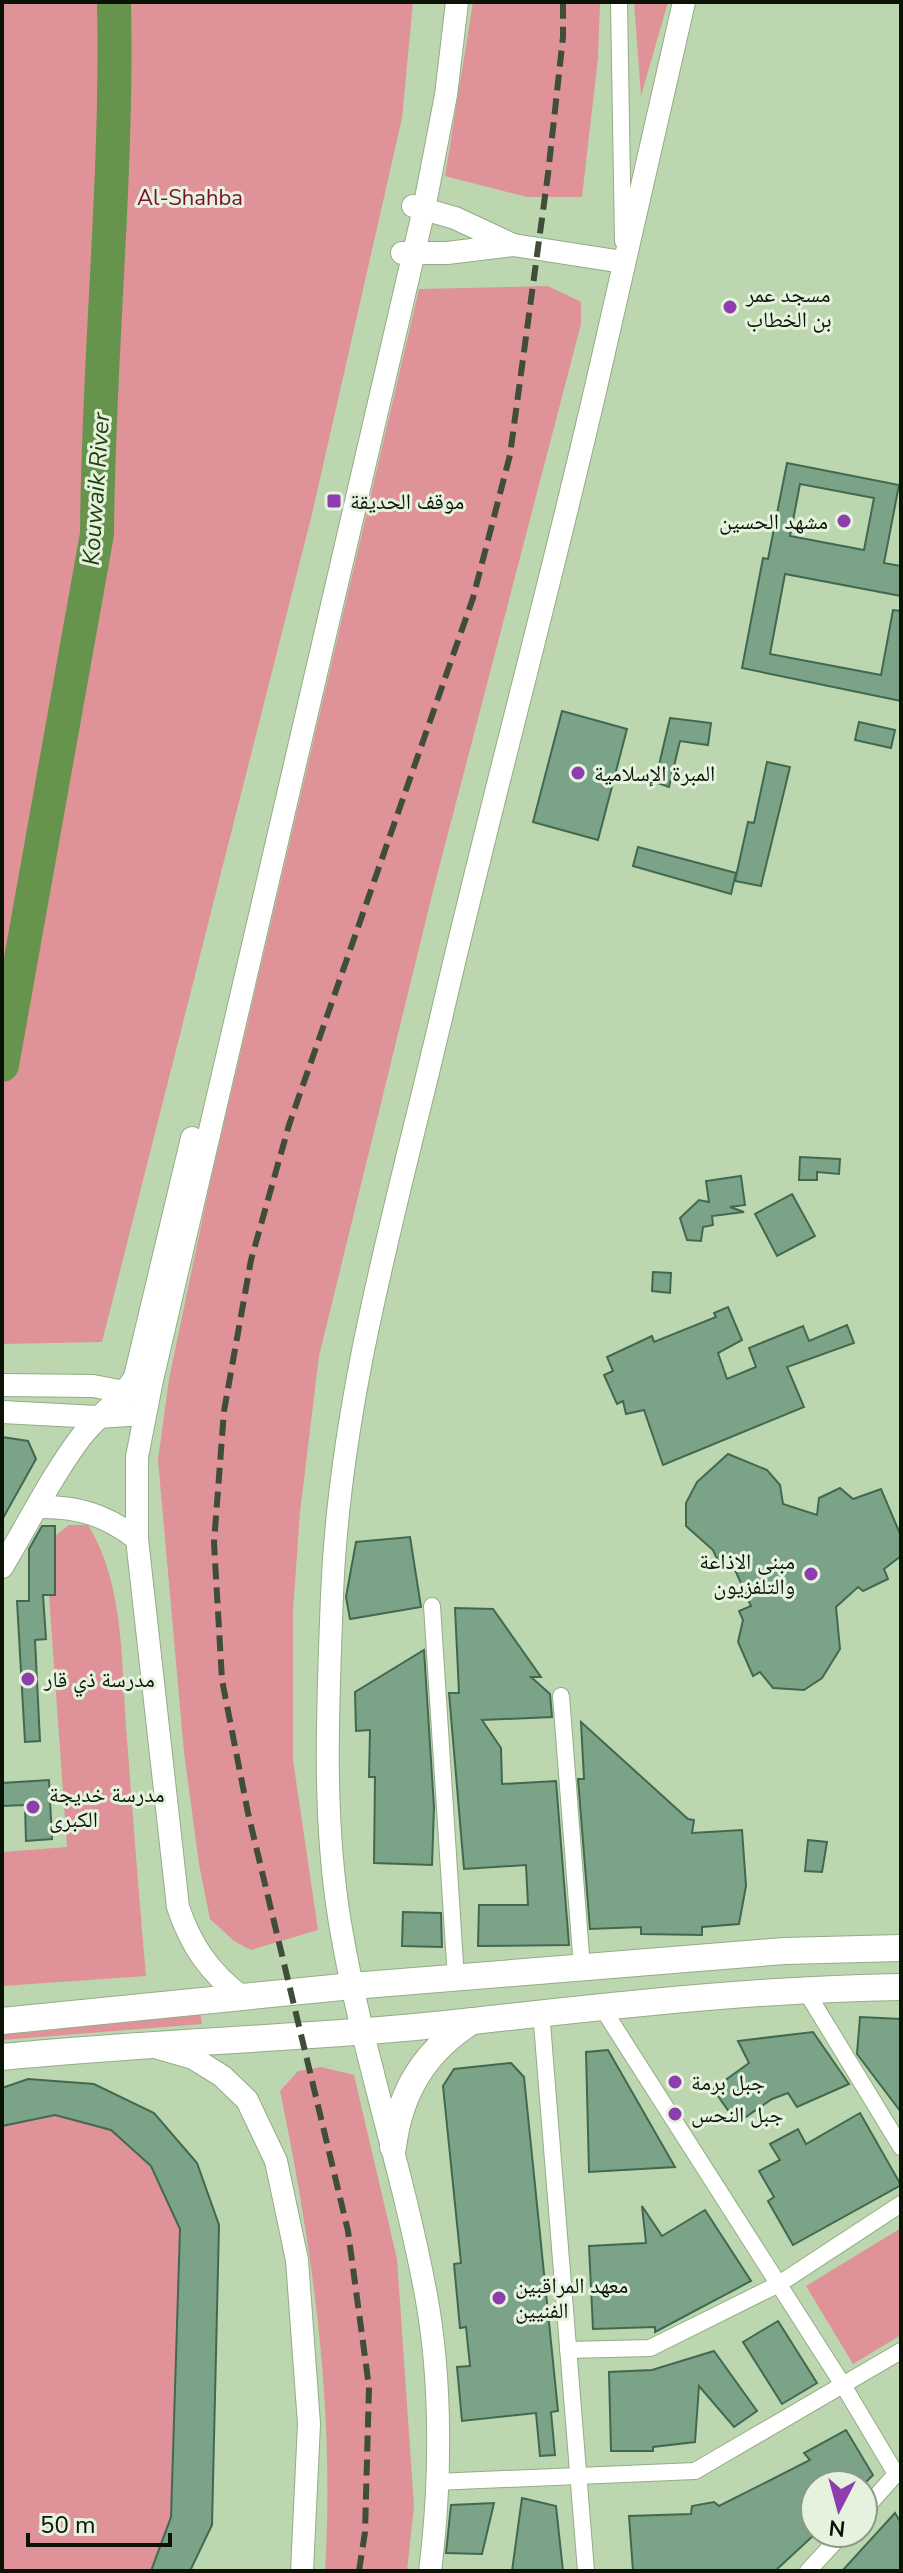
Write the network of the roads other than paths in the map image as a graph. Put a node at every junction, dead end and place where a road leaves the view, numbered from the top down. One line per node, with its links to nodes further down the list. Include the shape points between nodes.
1 (445, 2): 5 (main road)
2 (457, 2): 5 (main road, via 446,95)
3 (619, 2): 8 (street)
4 (684, 2): 8 (main road)
5 (418, 207): 6 (main road); 7 (main road)
6 (513, 245): 7 (main road); 8 (main road)
7 (407, 253): 10 (main road)
8 (623, 262): 23 (main road, via 353,1395 332,1584 327,1752 332,1872)
9 (2, 1385): 10 (main road, via 93,1386)
10 (140, 1401): 13 (main road); 16 (main road)
11 (2, 1412): 12 (main road)
12 (52, 1413): 13 (main road); 14 (main road, via 65,1426)
13 (97, 1417): 14 (main road)
14 (69, 1454): 15 (main road)
15 (38, 1507): 16 (main road, via 91,1512); 17 (main road)
16 (137, 1539): 26 (main road, via 178,1907 195,1949)
17 (2, 1567)
18 (432, 1606): 22 (street)
19 (561, 1696): 21 (street)
20 (901, 1948): 21 (main road, via 784,1951)
21 (582, 1968): 22 (main road)
22 (456, 1979): 23 (main road)
23 (352, 1986): 26 (main road); 31 (main road)
24 (901, 1987): 25 (main road)
25 (804, 1988): 27 (main road); 35 (street)
26 (242, 1997): 29 (main road)
27 (601, 2006): 28 (main road); 37 (street)
28 (541, 2011): 30 (main road); 38 (street)
29 (2, 2021)
30 (472, 2021): 31 (main road); 34 (main road, via 437,2048 416,2074 401,2104)
31 (363, 2029): 32 (main road); 34 (main road)
32 (121, 2045): 33 (main road); 45 (main road, via 193,2058 222,2076 247,2100 276,2161 297,2260 309,2424)
33 (2, 2057)
34 (393, 2147): 42 (main road, via 428,2303 437,2386)
35 (901, 2147)
36 (901, 2204): 37 (street)
37 (779, 2284): 38 (street, via 650,2348); 40 (street)
38 (568, 2350): 41 (street)
39 (901, 2351): 40 (street)
40 (843, 2385): 41 (street, via 695,2471); 43 (street, via 896,2474)
41 (577, 2474): 42 (street); 47 (street)
42 (435, 2482): 46 (main road)
43 (879, 2493)
44 (828, 2549): 48 (street)
45 (302, 2571)
46 (430, 2571)
47 (586, 2571)
48 (808, 2571)

